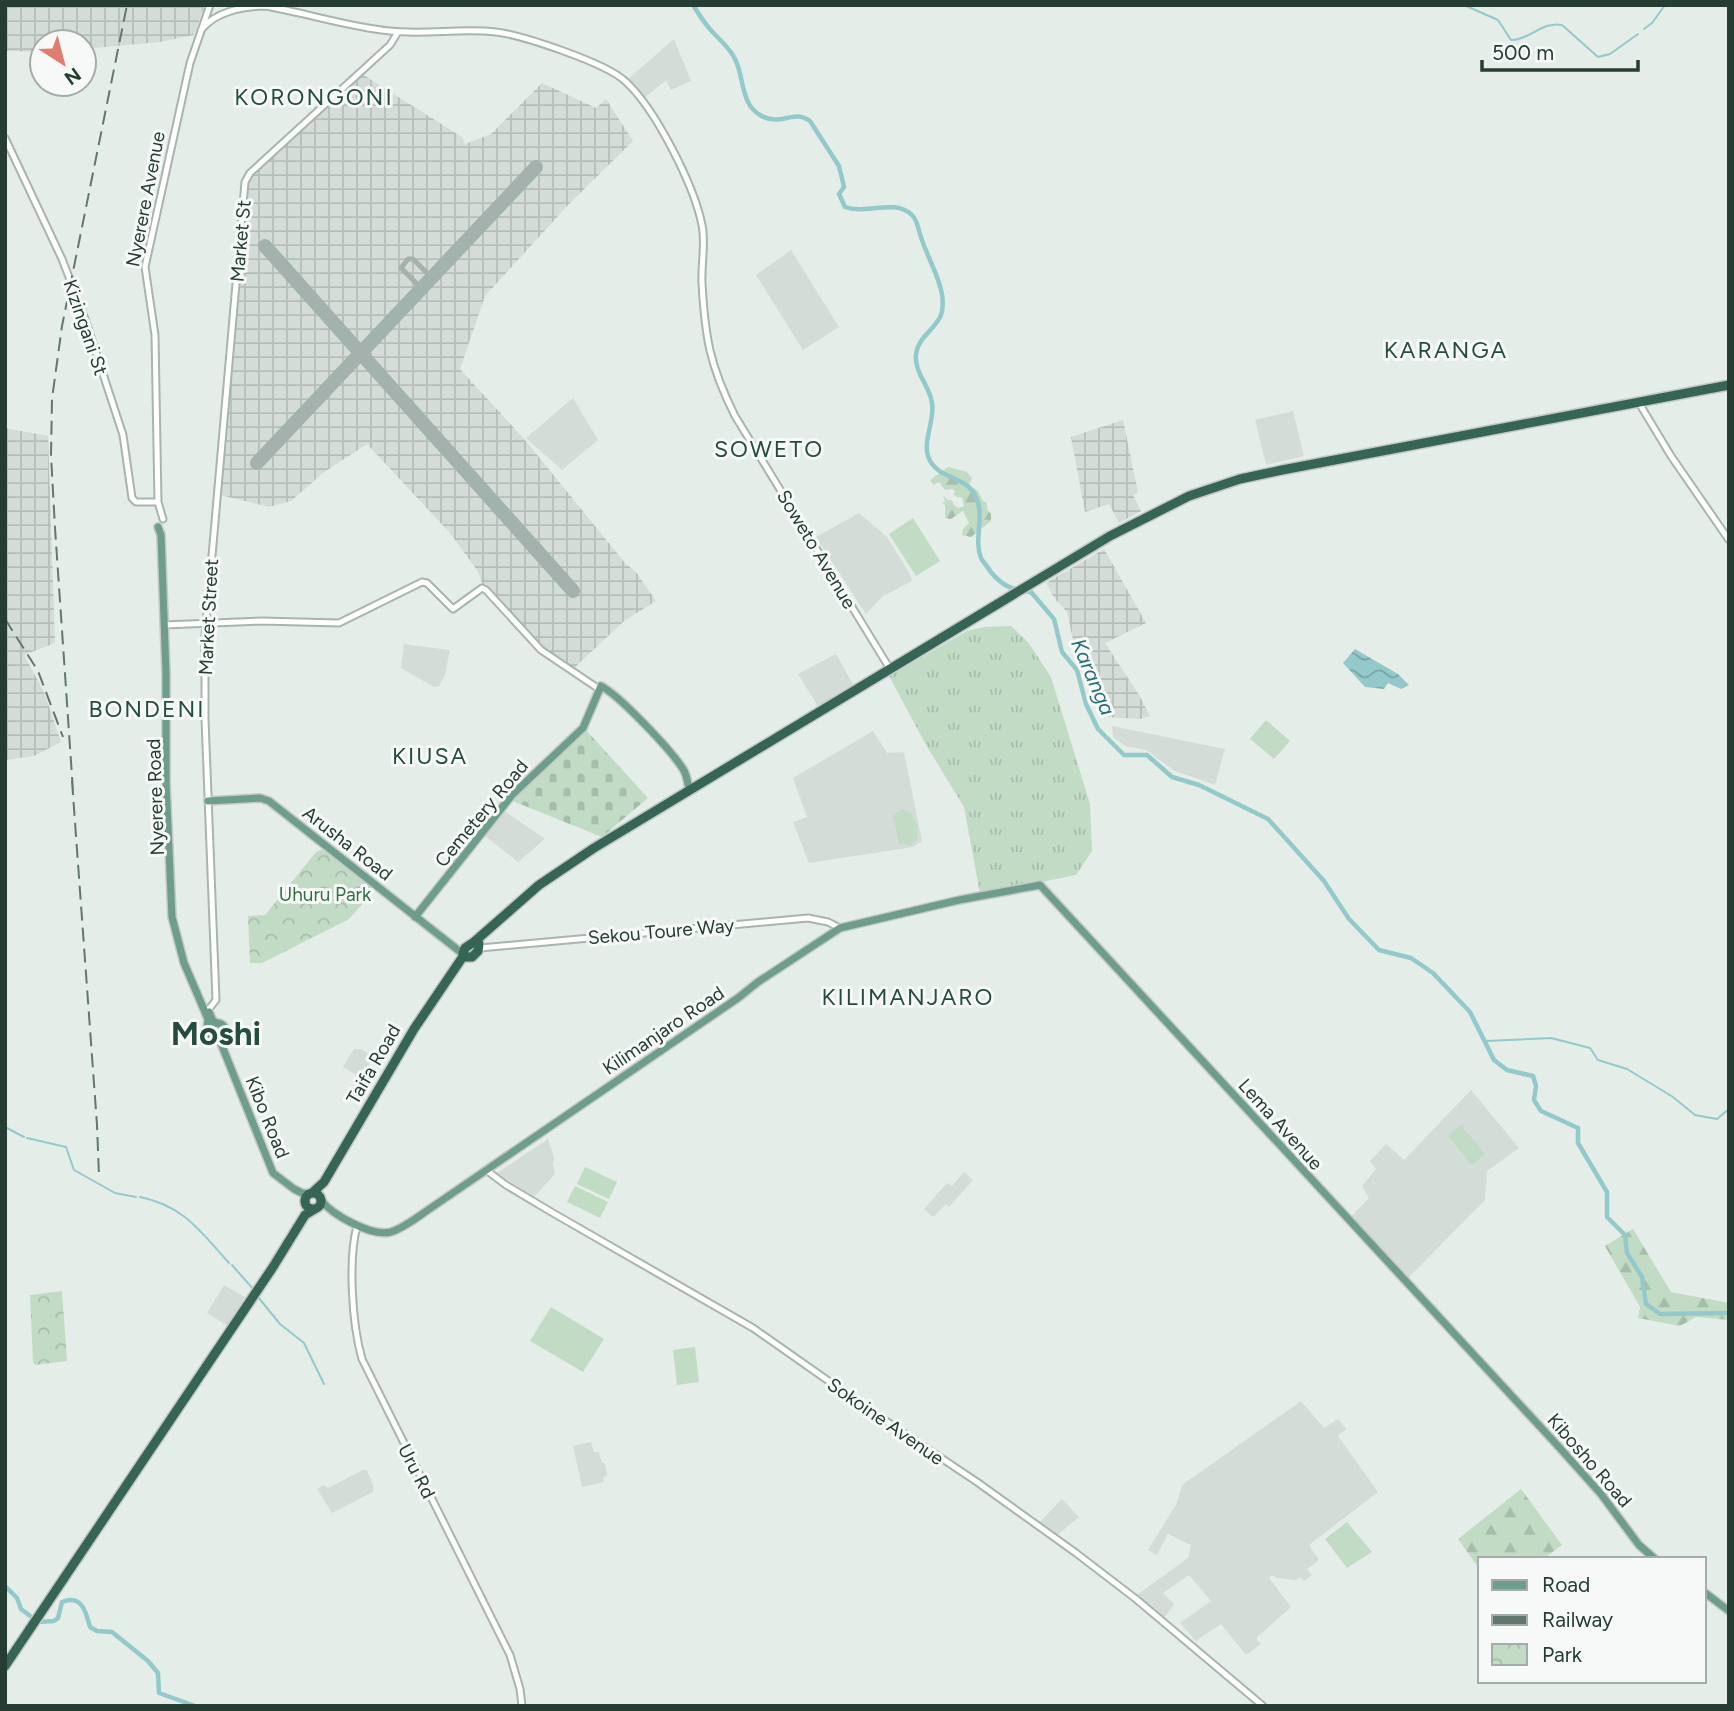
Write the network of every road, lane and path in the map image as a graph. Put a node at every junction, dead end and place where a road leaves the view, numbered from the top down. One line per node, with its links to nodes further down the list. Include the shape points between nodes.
1 (210, 5): 2 (street)
2 (207, 14): 3 (street); 4 (street)
3 (219, 16): 4 (street); 5 (street, via 265,6)
4 (201, 30): 10 (street, Nyerere Avenue, via 145,267 155,335)
5 (398, 32): 7 (street, Market St, via 379,56 246,177); 15 (street, Soweto Avenue, via 501,33 552,48 620,77 643,102 662,130 703,228 705,336 725,396)
6 (5, 138): 10 (street, Kizingani St, via 85,319 123,435 132,498)
7 (235, 307): 13 (street, Market Street)
8 (1729, 386): 9 (highway, Taifa Road)
9 (1639, 402): 12 (street); 15 (highway, Taifa Road, via 1282,470 1212,488 1138,521)
10 (158, 502): 11 (street)
11 (161, 525): 14 (main road)
12 (1729, 540)
13 (207, 622): 14 (street); 16 (street, via 337,623 422,582 453,609 482,588 541,650); 19 (street, Market Street)
14 (164, 625): 17 (main road)
15 (890, 669): 18 (highway, Taifa Road)
16 (601, 687): 18 (main road, via 617,696 673,757 685,772); 21 (main road, Cemetery Road, via 582,729 512,795)
17 (166, 713): 24 (main road, Nyerere Road, via 176,919 187,963); 26 (main road, Nyerere Road, via 172,917 184,963 208,1019)
18 (689, 790): 23 (highway, Taifa Road, via 548,877)
19 (208, 801): 21 (main road, Arusha Road, via 269,801); 24 (street, Market Street, via 216,1000)
20 (1040, 885): 22 (main road, Kilimanjaro Road); 31 (main road, Lema Avenue)
21 (415, 917): 23 (main road, Arusha Road)
22 (840, 928): 23 (street, Sekou Toure Way, via 808,918); 28 (main road, Kilimanjaro Road)
23 (469, 949): 29 (highway, Taifa Road, via 432,1000)
24 (208, 1010): 25 (main road, Nyerere Road)
25 (219, 1024): 26 (main road); 27 (main road, via 227,1032)
26 (207, 1029): 27 (main road, via 210,1039)
27 (220, 1041): 29 (main road, Kibo Road, via 273,1173)
28 (486, 1170): 30 (main road, Kilimanjaro Road, via 393,1231); 37 (street, Sokoine Avenue, via 753,1328 977,1482 1076,1553)
29 (314, 1200): 30 (main road, Kilimanjaro Road); 35 (highway)
30 (357, 1226): 36 (street, Uru Rd, via 352,1264 362,1359 510,1655)
31 (1500, 1384): 32 (main road, Kibosho Road)
32 (1653, 1557)
33 (1706, 1594): 34 (main road)
34 (1729, 1611)
35 (5, 1666)
36 (522, 1706)
37 (1263, 1706)

